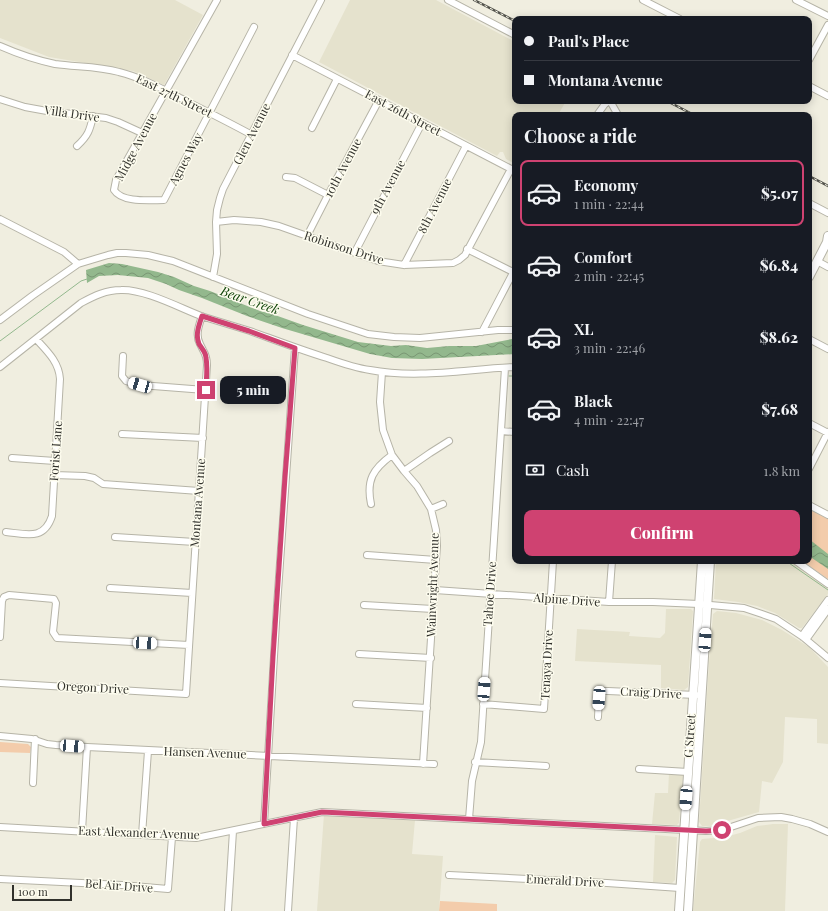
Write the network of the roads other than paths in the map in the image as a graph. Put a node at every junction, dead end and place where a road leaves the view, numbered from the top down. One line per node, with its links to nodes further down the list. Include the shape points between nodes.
1 (217, 0): 16 (street, Midge Avenue)
2 (321, 0): 13 (street, Glen Avenue)
3 (448, 0): 10 (street)
4 (643, 0): 6 (street)
5 (796, 0): 7 (street)
6 (674, 16)
7 (828, 16)
8 (828, 25): 12 (street)
9 (254, 27): 20 (street, Agnes Way)
10 (512, 33)
11 (0, 46): 16 (street, East 27th Street, via 41,61 117,71)
12 (812, 54)
13 (292, 55): 14 (street, East 26th Street); 25 (street, Glen Avenue)
14 (337, 79): 19 (street, East 26th Street); 23 (street)
15 (812, 88): 17 (street)
16 (166, 91): 20 (street, East 27th Street); 24 (street, Midge Avenue)
17 (828, 96)
18 (0, 99): 21 (street, Villa Drive, via 25,107)
19 (379, 100): 22 (street, East 26th Street); 32 (street, 10th Avenue)
20 (210, 113): 25 (street, East 27th Street); 31 (street, Agnes Way, via 164,200 130,199 117,194)
21 (93, 116): 24 (street, Villa Drive, via 118,122); 26 (street, via 88,134)
22 (422, 123): 27 (street, East 26th Street); 40 (street, 9th Avenue)
23 (312, 128)
24 (142, 133): 31 (street, Midge Avenue, via 116,180)
25 (252, 135): 36 (street, Glen Avenue, via 223,189)
26 (77, 146)
27 (466, 146): 28 (street, East 26th Street); 43 (street, 8th Avenue)
28 (512, 169)
29 (512, 172): 39 (street, Robinson Drive)
30 (286, 177): 32 (street, via 295,178)
31 (114, 190)
32 (328, 194): 37 (street, 10th Avenue)
33 (812, 205): 34 (street)
34 (828, 213)
35 (0, 219): 42 (street, via 64,252)
36 (216, 222): 37 (street, Robinson Drive, via 261,222); 48 (street, Glen Avenue, via 217,254)
37 (307, 236): 40 (street, Robinson Drive)
38 (828, 240): 41 (main road)
39 (468, 249): 43 (street, Robinson Drive, via 460,260 453,263); 45 (street)
40 (355, 252): 43 (street, Robinson Drive, via 378,261)
41 (817, 262): 44 (street); 46 (main road)
42 (78, 264): 48 (street, via 117,253 135,253 173,261); 50 (street)
43 (404, 266)
44 (828, 267)
45 (512, 270)
46 (812, 271)
47 (512, 275): 52 (street)
48 (213, 277): 52 (street, via 368,334 420,338)
49 (202, 316): 53 (street, via 136,292 108,291 81,303); 55 (street); 62 (street, Montana Avenue, via 198,337 206,357)
50 (0, 320)
51 (512, 330): 52 (street)
52 (482, 332)
53 (36, 340): 58 (street); 72 (street, Forist Lane, via 60,372)
54 (812, 341): 56 (street)
55 (295, 348): 61 (street, via 352,366); 121 (street)
56 (828, 349)
57 (123, 356): 62 (street, via 122,376 126,381 140,385)
58 (0, 367)
59 (512, 367): 60 (street)
60 (505, 368): 61 (street, via 440,373); 64 (street, Tahoe Drive)
61 (382, 372): 70 (street, Wainwright Avenue, via 380,402 383,430)
62 (206, 390): 68 (street, Montana Avenue)
63 (812, 424): 66 (street)
64 (501, 431): 65 (street); 96 (street, Tahoe Drive)
65 (512, 432)
66 (828, 433): 73 (street)
67 (122, 434): 68 (street)
68 (203, 438): 76 (street, Montana Avenue)
69 (449, 441): 74 (street)
70 (392, 455): 74 (street, Wainwright Avenue); 77 (street, via 382,462 374,474 369,486)
71 (12, 458): 72 (street)
72 (55, 461): 75 (street, Forist Lane)
73 (812, 463)
74 (404, 471): 80 (street, Wainwright Avenue)
75 (54, 475): 76 (street, via 85,476 103,484); 82 (street, Forist Lane, via 52,516 45,530 36,534)
76 (199, 491): 84 (street, Montana Avenue)
77 (370, 504)
78 (443, 504): 80 (street)
79 (812, 507): 81 (street)
80 (431, 509): 86 (street, Wainwright Avenue, via 436,530)
81 (828, 515)
82 (6, 532)
83 (115, 537): 84 (street)
84 (195, 542): 95 (street, Montana Avenue)
85 (367, 555): 86 (street)
86 (436, 560): 94 (street, Wainwright Avenue)
87 (553, 564): 97 (street, Tenaya Drive)
88 (612, 564): 99 (street)
89 (702, 564): 100 (main road, G Street)
90 (710, 564): 100 (main road, G Street)
91 (800, 564): 92 (street)
92 (828, 584)
93 (110, 588): 95 (street)
94 (435, 590): 96 (street, Alpine Drive); 102 (street, Wainwright Avenue)
95 (192, 593): 106 (street, Montana Avenue)
96 (490, 594): 97 (street, Alpine Drive); 114 (street, Tahoe Drive)
97 (551, 598): 99 (street, Alpine Drive); 114 (street, Tenaya Drive, via 544,709)
98 (828, 600): 103 (street)
99 (609, 602): 100 (street, Alpine Drive)
100 (703, 604): 105 (street, Alpine Drive, via 745,608 776,620); 112 (main road, G Street)
101 (364, 605): 102 (street)
102 (433, 609): 108 (street, Wainwright Avenue)
103 (826, 609): 105 (street, via 804,633)
104 (0, 637): 106 (street, via 2,601 9,595 54,599 54,632 57,638)
105 (804, 637): 109 (street, Alpine Drive)
106 (189, 645): 111 (street, Montana Avenue)
107 (359, 654): 108 (street)
108 (431, 658): 115 (street, Wainwright Avenue)
109 (828, 658)
110 (0, 683): 111 (street, Oregon Drive)
111 (186, 694)
112 (697, 695): 116 (street, Craig Drive, via 603,691 599,698); 127 (main road, G Street); 134 (main road, G Street)
113 (356, 704): 115 (street)
114 (483, 704): 122 (street, Tahoe Drive, via 480,742)
115 (427, 708): 123 (street, Wainwright Avenue)
116 (598, 717)
117 (0, 736): 118 (street, Hansen Avenue)
118 (35, 739): 119 (street, Hansen Avenue, via 52,745); 128 (street)
119 (87, 747): 120 (street, Hansen Avenue); 135 (street)
120 (148, 751): 121 (street, Hansen Avenue); 138 (street)
121 (268, 756): 123 (street, Hansen Avenue); 131 (street)
122 (475, 762): 125 (street); 130 (street, Tahoe Drive)
123 (423, 764): 124 (street, Hansen Avenue)
124 (434, 764)
125 (546, 766)
126 (639, 769): 127 (street)
127 (688, 772): 133 (main road, G Street)
128 (32, 783)
129 (294, 818): 130 (street, East Alexander Avenue, via 322,812); 131 (street, East Alexander Avenue); 144 (street)
130 (469, 819): 133 (street, East Alexander Avenue)
131 (264, 824): 136 (street, East Alexander Avenue)
132 (0, 827): 135 (street, East Alexander Avenue)
133 (684, 830): 134 (street, East Alexander Avenue); 142 (main road, G Street)
134 (693, 830): 137 (street, East Alexander Avenue, via 722,830 758,818 782,817 792,818); 146 (main road, G Street)
135 (82, 831): 138 (street, East Alexander Avenue)
136 (233, 831): 139 (street, East Alexander Avenue); 143 (street)
137 (828, 832)
138 (142, 835): 139 (street, East Alexander Avenue)
139 (172, 840): 141 (street, Bel Air Drive, via 168,889)
140 (449, 875): 142 (street, Emerald Drive)
141 (0, 880)
142 (680, 888): 145 (main road, G Street)
143 (228, 911)
144 (288, 911)
145 (679, 911)
146 (688, 911)

